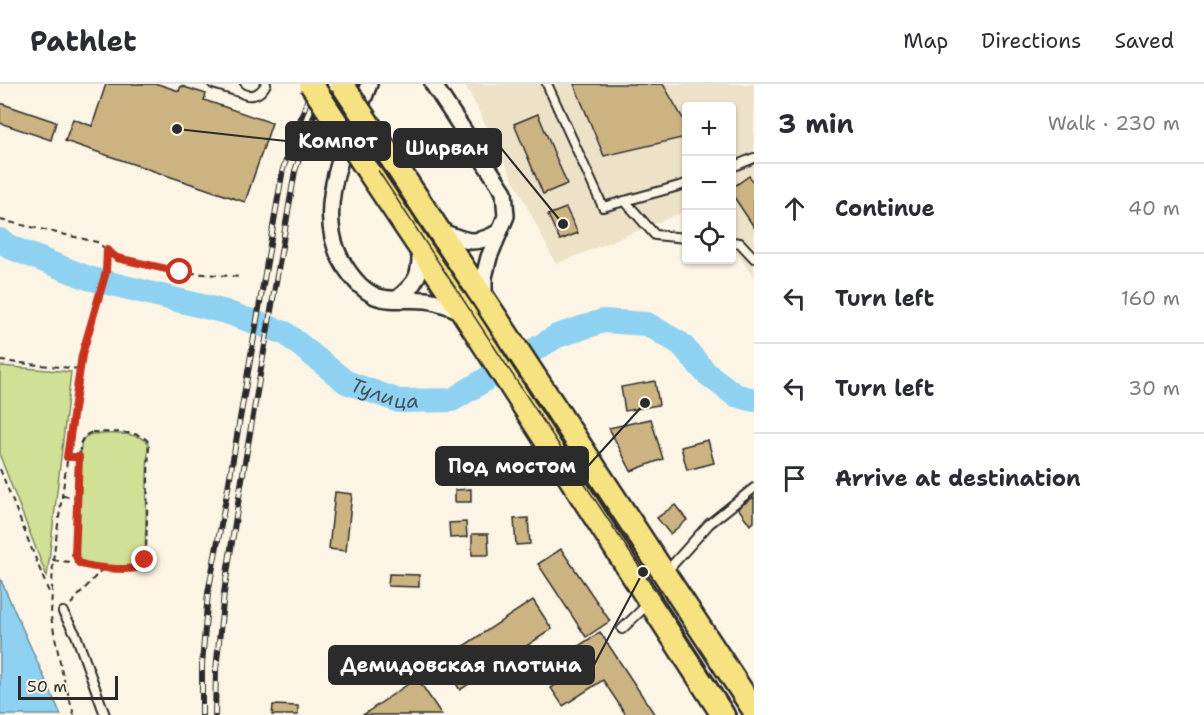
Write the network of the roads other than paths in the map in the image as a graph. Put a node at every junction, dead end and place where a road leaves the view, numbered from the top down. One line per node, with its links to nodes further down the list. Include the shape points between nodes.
1 (213, 84): 9 (lane)
2 (234, 84): 9 (lane)
3 (266, 84): 9 (lane, via 257,94)
4 (311, 84): 18 (main road, bridge)
5 (342, 84): 14 (main road, bridge)
6 (369, 84): 21 (street, via 335,176 330,219 339,259 358,285 377,297)
7 (433, 84): 15 (street, via 504,192 506,216)
8 (547, 84): 13 (lane, via 603,207)
9 (240, 93)
10 (754, 158): 11 (lane)
11 (736, 165)
12 (682, 185): 13 (lane)
13 (625, 201): 16 (lane, via 655,235)
14 (438, 230): 15 (street, via 471,242 485,241); 20 (main road)
15 (500, 232): 20 (street, via 484,277)
16 (682, 238)
17 (736, 242): 19 (lane)
18 (420, 246): 21 (street, via 421,267 416,280); 22 (main road)
19 (754, 258)
20 (484, 298): 24 (main road)
21 (397, 299): 22 (street, via 443,303)
22 (463, 312): 25 (main road)
23 (754, 488): 24 (lane, via 709,524)
24 (664, 574): 25 (main road); 28 (main road)
25 (649, 602): 27 (lane); 30 (main road)
26 (63, 612): 29 (lane, via 76,635)
27 (622, 628)
28 (754, 710)
29 (105, 715)
30 (723, 715)

